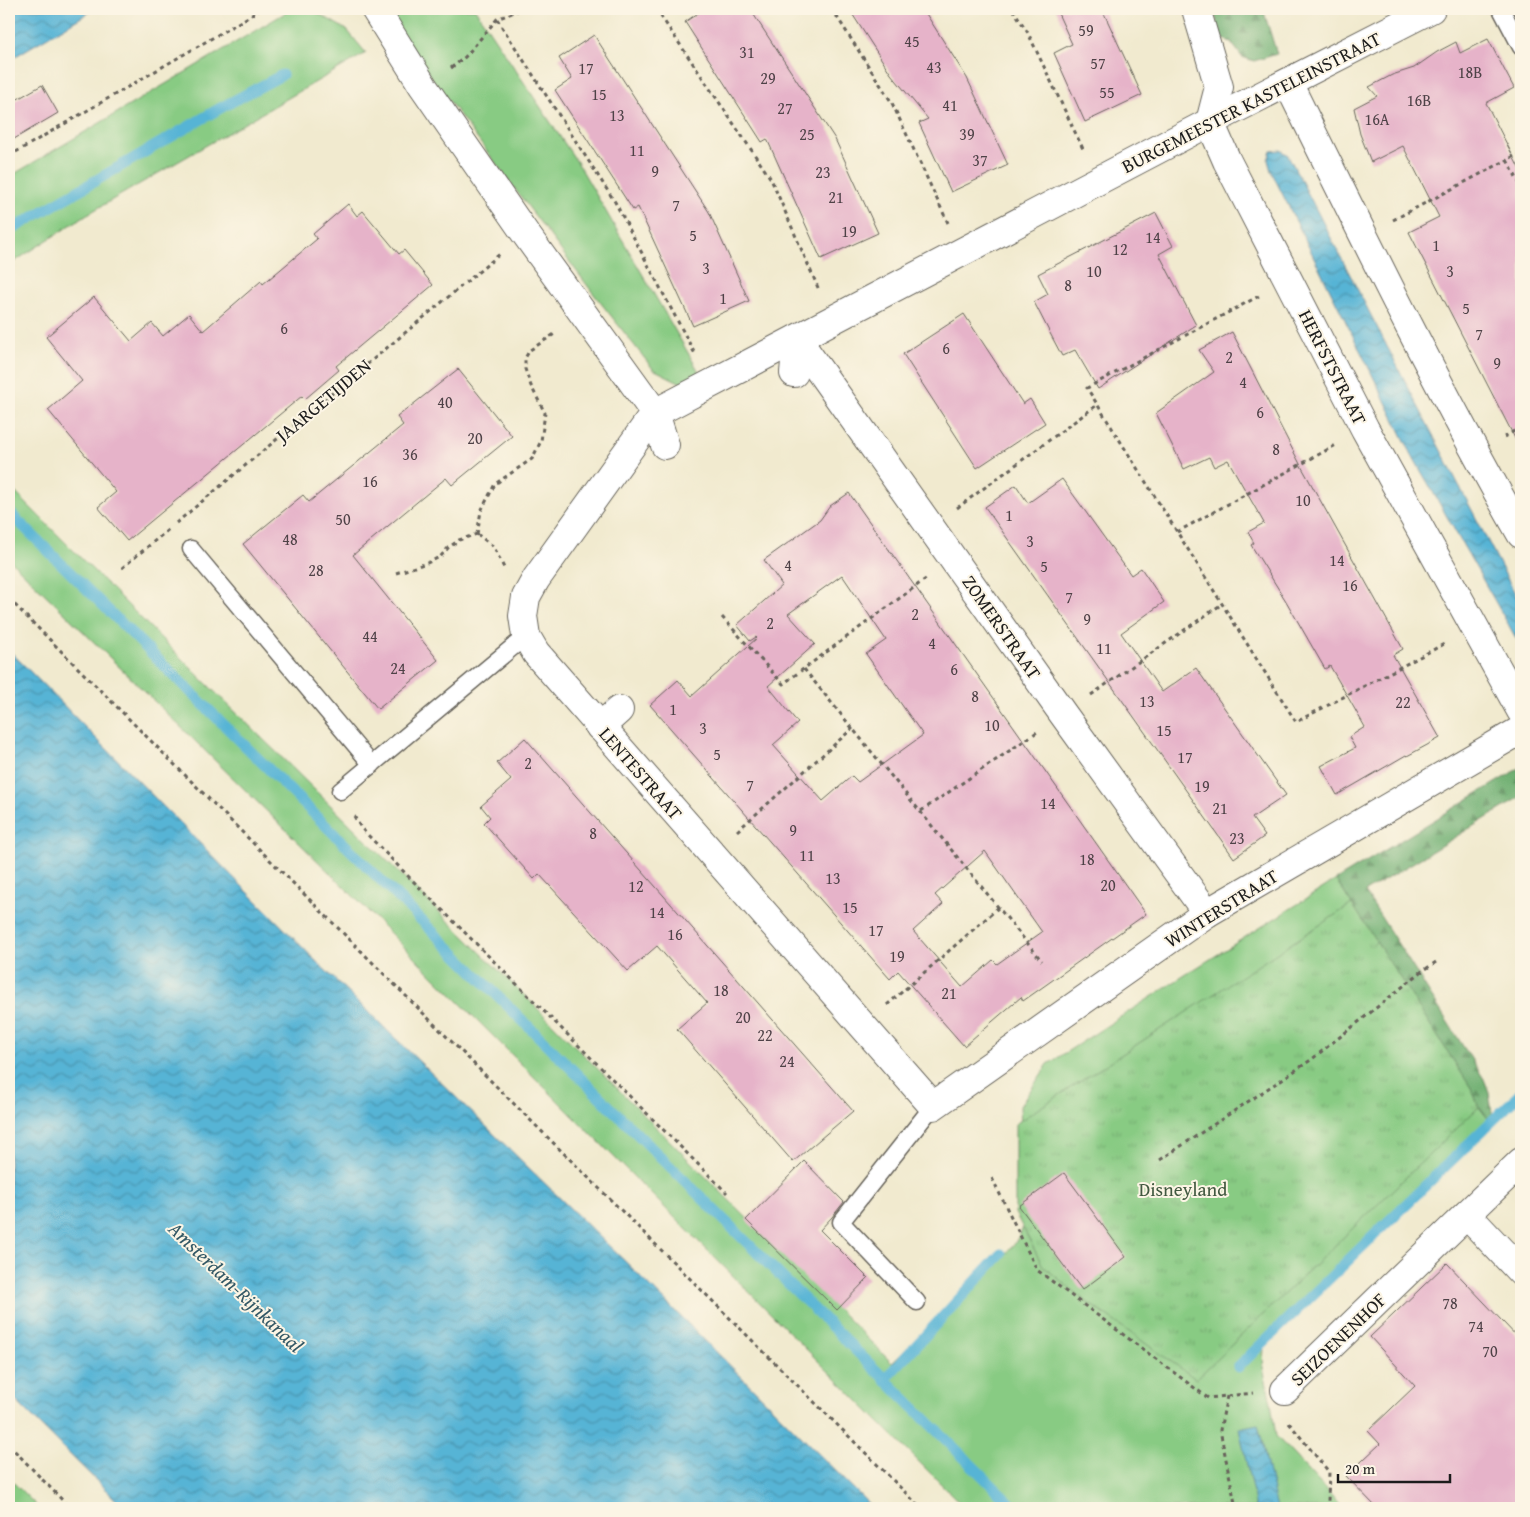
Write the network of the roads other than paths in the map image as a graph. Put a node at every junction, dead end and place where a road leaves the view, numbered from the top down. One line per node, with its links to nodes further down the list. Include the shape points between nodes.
1 (375, 9): 10 (street, via 423,86)
2 (1196, 9): 7 (street, via 1219,87)
3 (1431, 9): 6 (street, BURGEMEESTER KASTELEINSTRAAT)
4 (1501, 9): 5 (lane)
5 (1521, 47)
6 (1288, 83): 7 (street, BURGEMEESTER KASTELEINSTRAAT); 12 (street, via 1475,452)
7 (1210, 122): 8 (street, BURGEMEESTER KASTELEINSTRAAT); 15 (street, HERFSTSTRAAT, via 1227,162 1365,429)
8 (797, 339): 9 (street); 10 (street, BURGEMEESTER KASTELEINSTRAAT); 19 (street, ZOMERSTRAAT, via 871,451 931,527)
9 (794, 373)
10 (655, 414): 11 (street); 14 (street, LENTESTRAAT, via 526,597 523,616)
11 (665, 445)
12 (1521, 534)
13 (191, 549): 17 (lane)
14 (536, 630): 17 (lane); 20 (street, LENTESTRAAT, via 536,654 609,718 712,853)
15 (1521, 711)
16 (1521, 730): 19 (street, WINTERSTRAAT)
17 (372, 765): 18 (lane)
18 (340, 791)
19 (1208, 913): 20 (street, WINTERSTRAAT)
20 (934, 1106): 24 (lane, via 841,1222)
21 (1521, 1162): 22 (street, SEIZOENENHOF)
22 (1468, 1215): 23 (street); 25 (street, SEIZOENENHOF)
23 (1521, 1272)
24 (917, 1302)
25 (1285, 1390)

